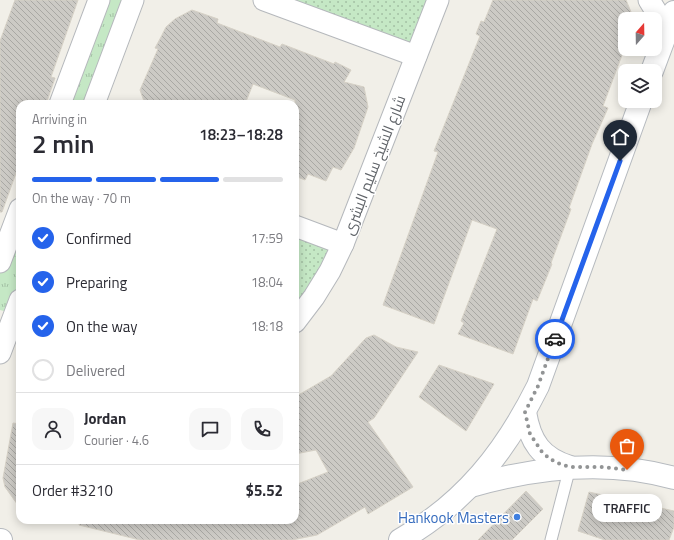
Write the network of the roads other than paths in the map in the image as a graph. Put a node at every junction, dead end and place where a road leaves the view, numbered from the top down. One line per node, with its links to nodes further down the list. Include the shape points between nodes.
1 (99, 0): 10 (street)
2 (133, 0): 11 (street)
3 (264, 0): 8 (street)
4 (438, 0): 8 (street, شارع الشيخ سليم البشرى)
5 (649, 0): 7 (street)
6 (674, 12): 7 (street)
7 (666, 33): 9 (street)
8 (416, 56): 15 (street, شارع الشيخ سليم البشرى)
9 (655, 64)
10 (62, 100)
11 (96, 100)
12 (639, 108): 20 (street, via 538,386)
13 (16, 220): 16 (street)
14 (299, 228): 15 (street)
15 (343, 244): 18 (street, شارع الشيخ سليم البشرى, via 330,271)
16 (0, 262)
17 (14, 309): 19 (street)
18 (299, 317)
19 (0, 353)
20 (525, 412): 21 (street, via 530,434 542,452 550,459); 23 (street, via 500,451)
21 (570, 467): 22 (street, via 604,467); 23 (street, via 536,470); 25 (lane)
22 (674, 478)
23 (470, 486): 24 (street, via 432,519)
24 (400, 540)
25 (551, 540)

